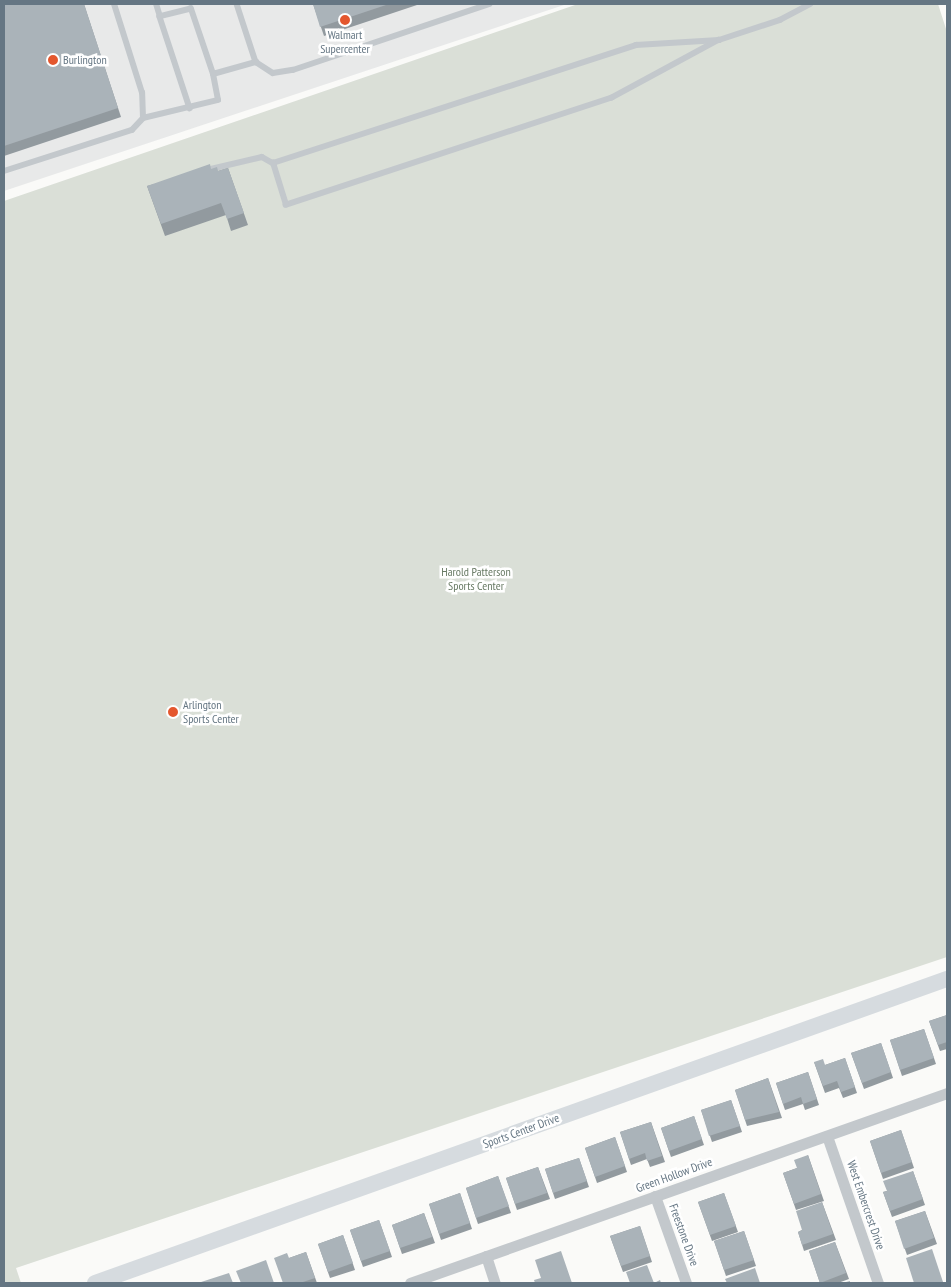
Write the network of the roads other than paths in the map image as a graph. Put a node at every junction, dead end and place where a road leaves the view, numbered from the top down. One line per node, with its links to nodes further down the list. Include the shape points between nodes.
1 (114, 4): 11 (lane, via 142,93)
2 (156, 4): 6 (lane)
3 (237, 4): 8 (lane)
4 (489, 4): 8 (lane, via 293,70 273,73)
5 (810, 4): 7 (lane, via 780,20)
6 (160, 16): 9 (lane, via 191,9); 10 (lane)
7 (719, 40): 12 (lane, via 636,45); 12 (lane, via 612,98 286,205)
8 (256, 62): 9 (lane)
9 (213, 74): 10 (lane, via 218,100)
10 (190, 108): 11 (lane)
11 (143, 118): 14 (lane, via 132,130)
12 (273, 163): 13 (lane, via 262,157)
13 (205, 170)
14 (4, 171)
15 (947, 978): 20 (street, Sports Center Drive)
16 (947, 1093): 17 (street, Green Hollow Drive)
17 (827, 1136): 18 (street, Green Hollow Drive); 24 (street, West Embercrest Drive)
18 (655, 1196): 19 (street, Green Hollow Drive); 23 (street, Freestone Drive)
19 (486, 1256): 21 (street, Green Hollow Drive); 22 (street)
20 (95, 1283)
21 (410, 1283)
22 (496, 1283)
23 (686, 1283)
24 (878, 1283)

